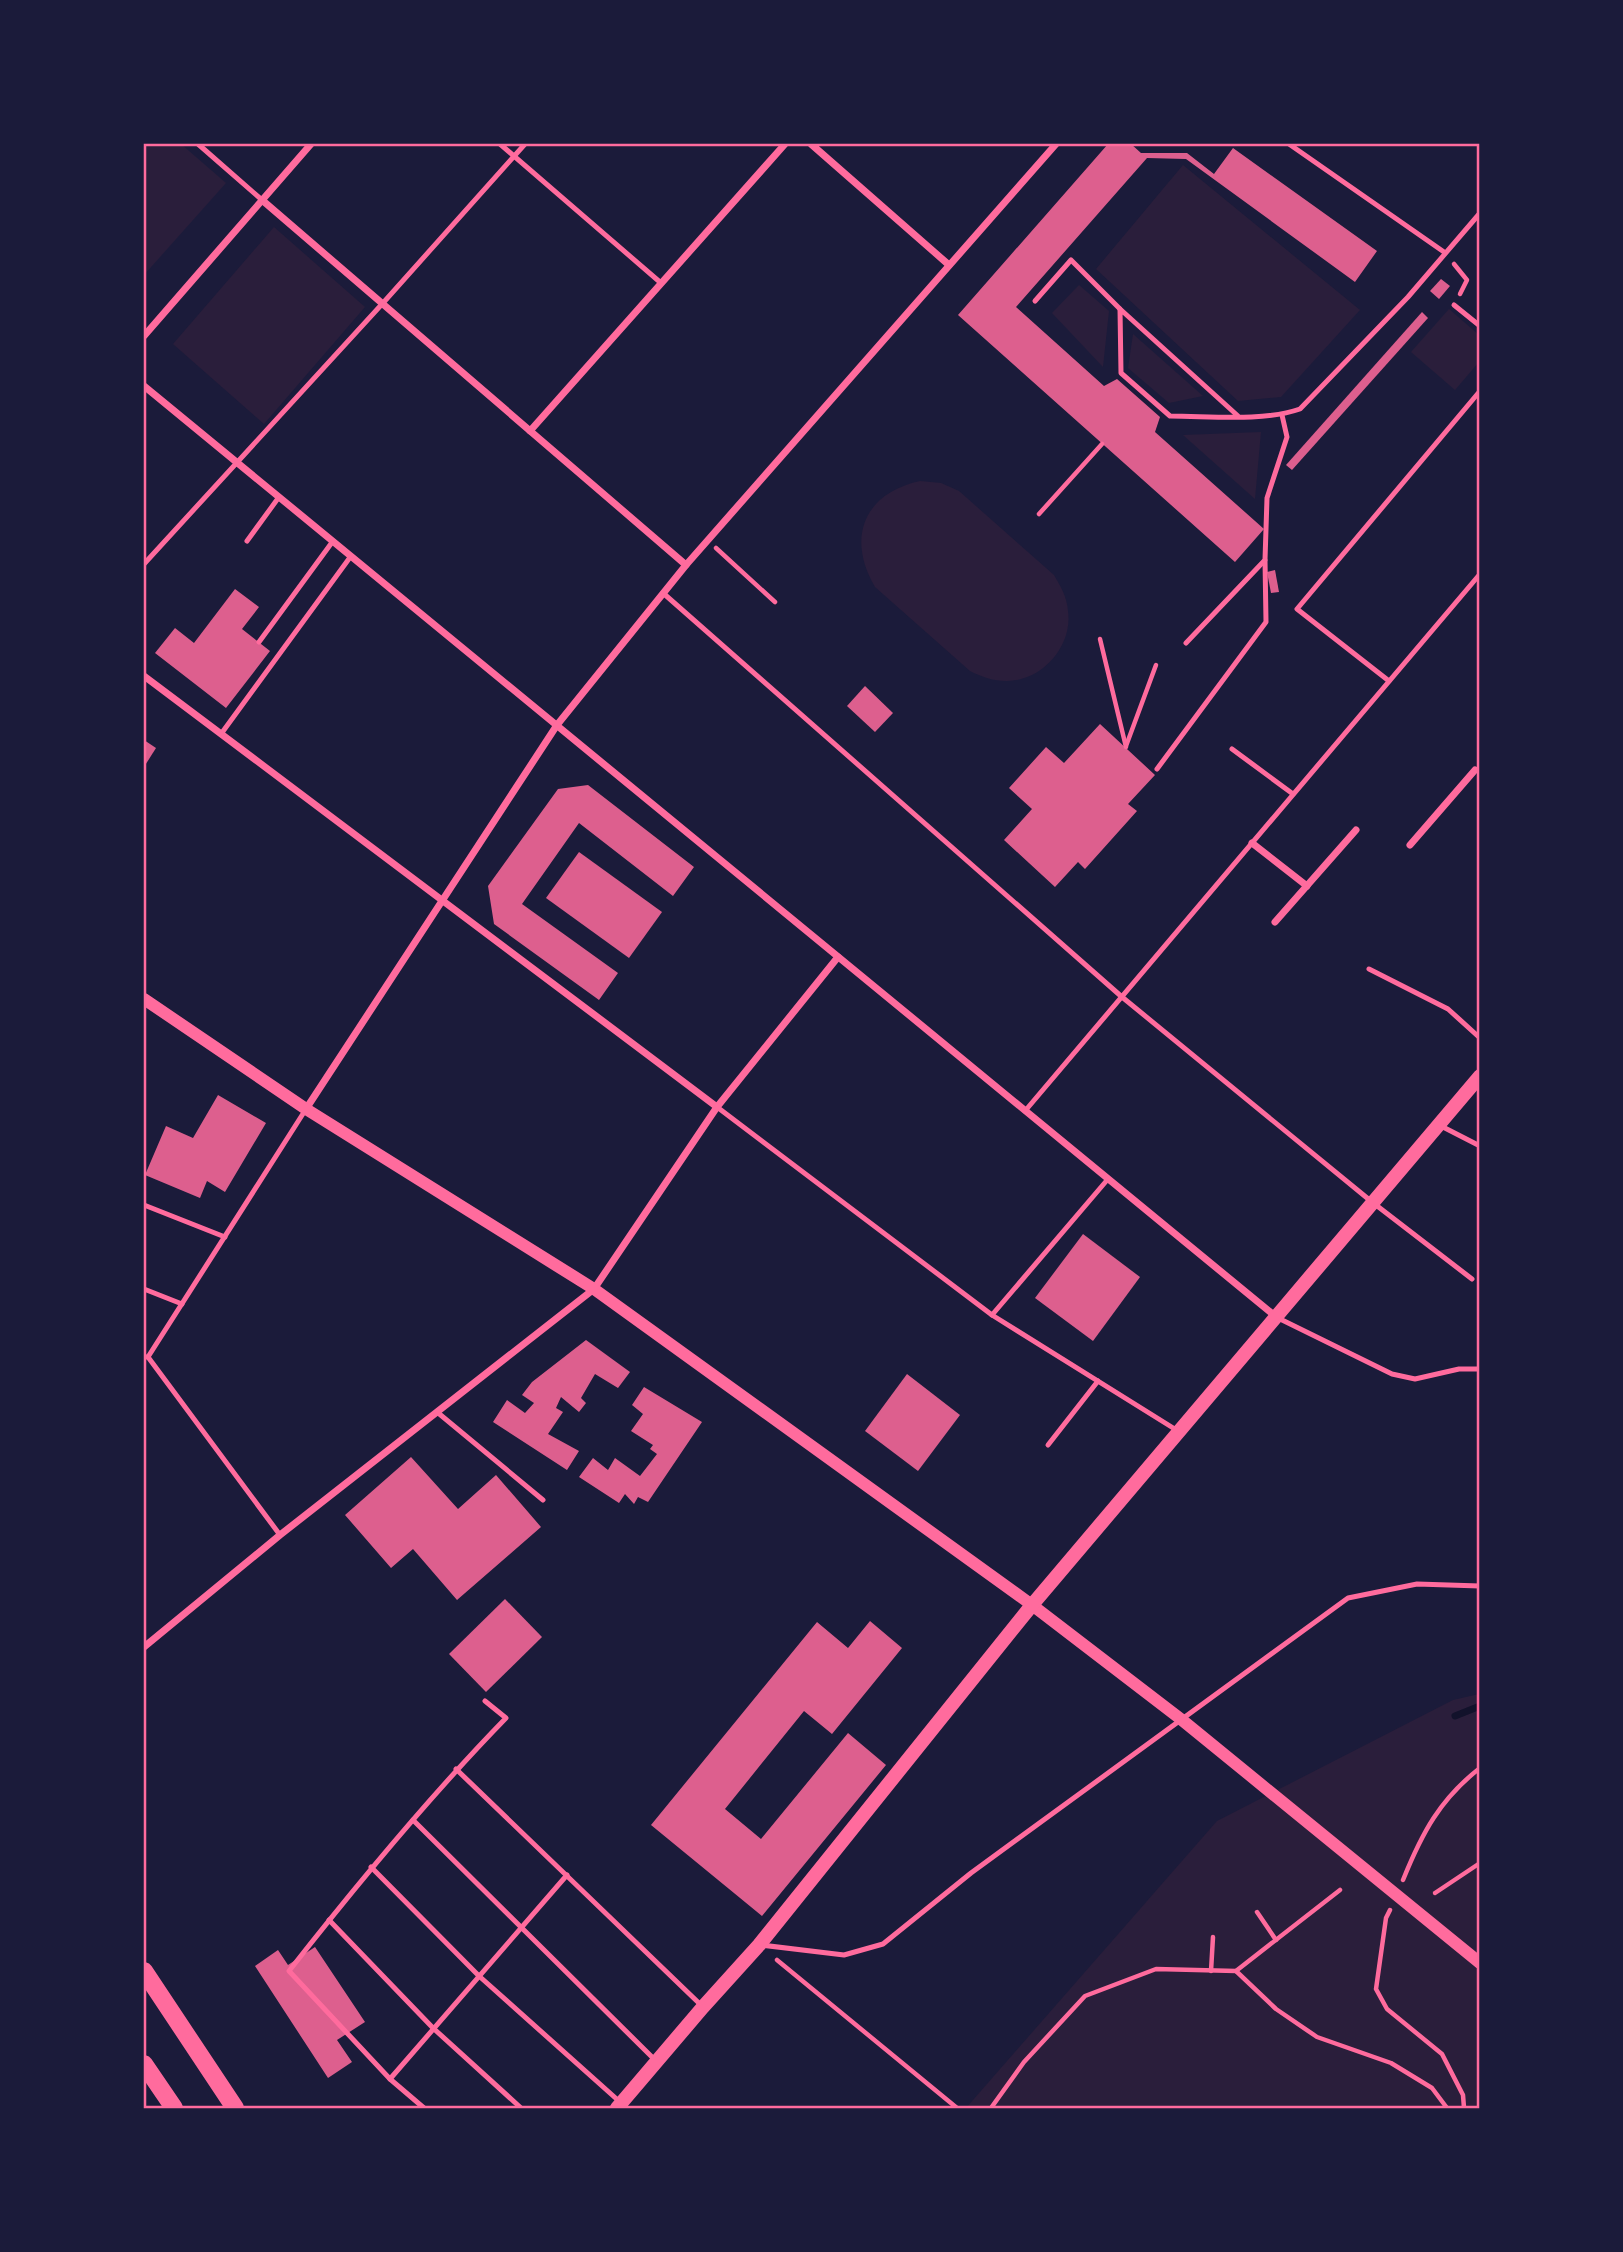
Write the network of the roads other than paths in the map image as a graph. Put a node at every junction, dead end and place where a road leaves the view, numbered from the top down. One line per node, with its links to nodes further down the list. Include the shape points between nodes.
1 (198, 144): 10 (lane)
2 (311, 144): 10 (street)
3 (500, 144): 9 (lane)
4 (525, 144): 9 (lane)
5 (785, 144): 14 (street)
6 (811, 144): 13 (street)
7 (1056, 144): 13 (street)
8 (1289, 144): 12 (lane)
9 (514, 156): 14 (lane); 16 (lane)
10 (262, 200): 16 (street); 20 (street)
11 (1479, 213): 12 (lane)
12 (1444, 252): 23 (lane, via 1408,297 1300,408)
13 (949, 265): 33 (street)
14 (661, 283): 25 (street)
15 (1035, 301): 18 (lane, via 1071,260)
16 (383, 303): 25 (street); 26 (lane)
17 (1454, 305): 19 (lane)
18 (1120, 309): 24 (lane); 24 (lane, via 1121,373 1170,416)
19 (1479, 326)
20 (144, 336)
21 (144, 386): 26 (street)
22 (1479, 391): 39 (lane, via 1297,609)
23 (1282, 415): 24 (lane); 31 (lane, via 1287,437 1267,498)
24 (1238, 416)
25 (530, 430): 33 (street)
26 (236, 462): 27 (street); 32 (lane)
27 (279, 497): 28 (lane); 29 (street)
28 (247, 541)
29 (333, 541): 30 (street); 36 (lane)
30 (351, 556): 40 (street); 41 (lane)
31 (1265, 560): 37 (lane); 43 (lane, via 1266,622)
32 (144, 564)
33 (686, 565): 35 (street)
34 (1479, 574): 39 (lane)
35 (663, 593): 40 (street); 54 (lane)
36 (259, 642)
37 (1185, 643)
38 (144, 676): 41 (street)
39 (1389, 681): 45 (lane)
40 (557, 725): 50 (street); 52 (street)
41 (221, 734): 50 (street)
42 (1232, 749): 45 (lane)
43 (1157, 769)
44 (1477, 773): 48 (street)
45 (1293, 794): 47 (lane)
46 (1356, 830): 49 (street)
47 (1252, 843): 49 (street); 54 (lane)
48 (1410, 845)
49 (1307, 886): 51 (street)
50 (441, 900): 58 (street); 59 (street)
51 (1275, 922)
52 (838, 957): 58 (street); 60 (street)
53 (1369, 970): 56 (lane, via 1448,1009)
54 (1122, 997): 60 (lane); 64 (lane)
55 (144, 999): 59 (street)
56 (1479, 1038)
57 (1479, 1076): 61 (main road)
58 (717, 1107): 69 (street); 71 (lane)
59 (306, 1109): 66 (lane); 69 (street)
60 (1025, 1111): 63 (street)
61 (1438, 1124): 62 (lane); 64 (main road)
62 (1479, 1146)
63 (1108, 1179): 71 (lane); 72 (street)
64 (1372, 1202): 67 (lane); 72 (main road)
65 (144, 1205): 66 (lane)
66 (225, 1237): 70 (lane)
67 (1472, 1279)
68 (144, 1289): 70 (lane)
69 (594, 1289): 76 (street); 82 (street)
70 (182, 1304): 73 (lane)
71 (992, 1315): 75 (lane)
72 (1275, 1316): 74 (lane, via 1392,1374 1415,1379); 77 (main road)
73 (146, 1357): 80 (lane)
74 (1479, 1369)
75 (1098, 1381): 77 (lane); 78 (lane)
76 (437, 1412): 79 (lane); 80 (street)
77 (1178, 1431): 82 (main road)
78 (1048, 1445)
79 (543, 1500)
80 (280, 1535): 83 (street)
81 (1479, 1586): 85 (lane, via 1417,1584 1348,1598)
82 (1032, 1605): 85 (street); 92 (main road)
83 (144, 1647)
84 (485, 1701): 86 (lane, via 506,1718)
85 (1182, 1720): 92 (lane, via 971,1873 883,1944 844,1955); 93 (street)
86 (456, 1769): 87 (lane); 89 (lane)
87 (413, 1820): 88 (lane); 91 (lane)
88 (371, 1867): 90 (lane); 95 (lane)
89 (567, 1875): 91 (lane); 96 (lane)
90 (329, 1920): 97 (lane); 100 (lane, via 289,1971)
91 (522, 1927): 95 (lane); 98 (lane)
92 (759, 1945): 96 (main road)
93 (1479, 1963)
94 (144, 1971): 103 (main road)
95 (480, 1976): 97 (lane); 101 (lane)
96 (702, 2007): 98 (main road)
97 (433, 2028): 100 (lane); 105 (lane)
98 (656, 2062): 101 (main road)
99 (144, 2064): 102 (main road)
100 (390, 2079): 104 (lane)
101 (619, 2106)
102 (174, 2109)
103 (236, 2109)
104 (424, 2109)
105 (521, 2109)

